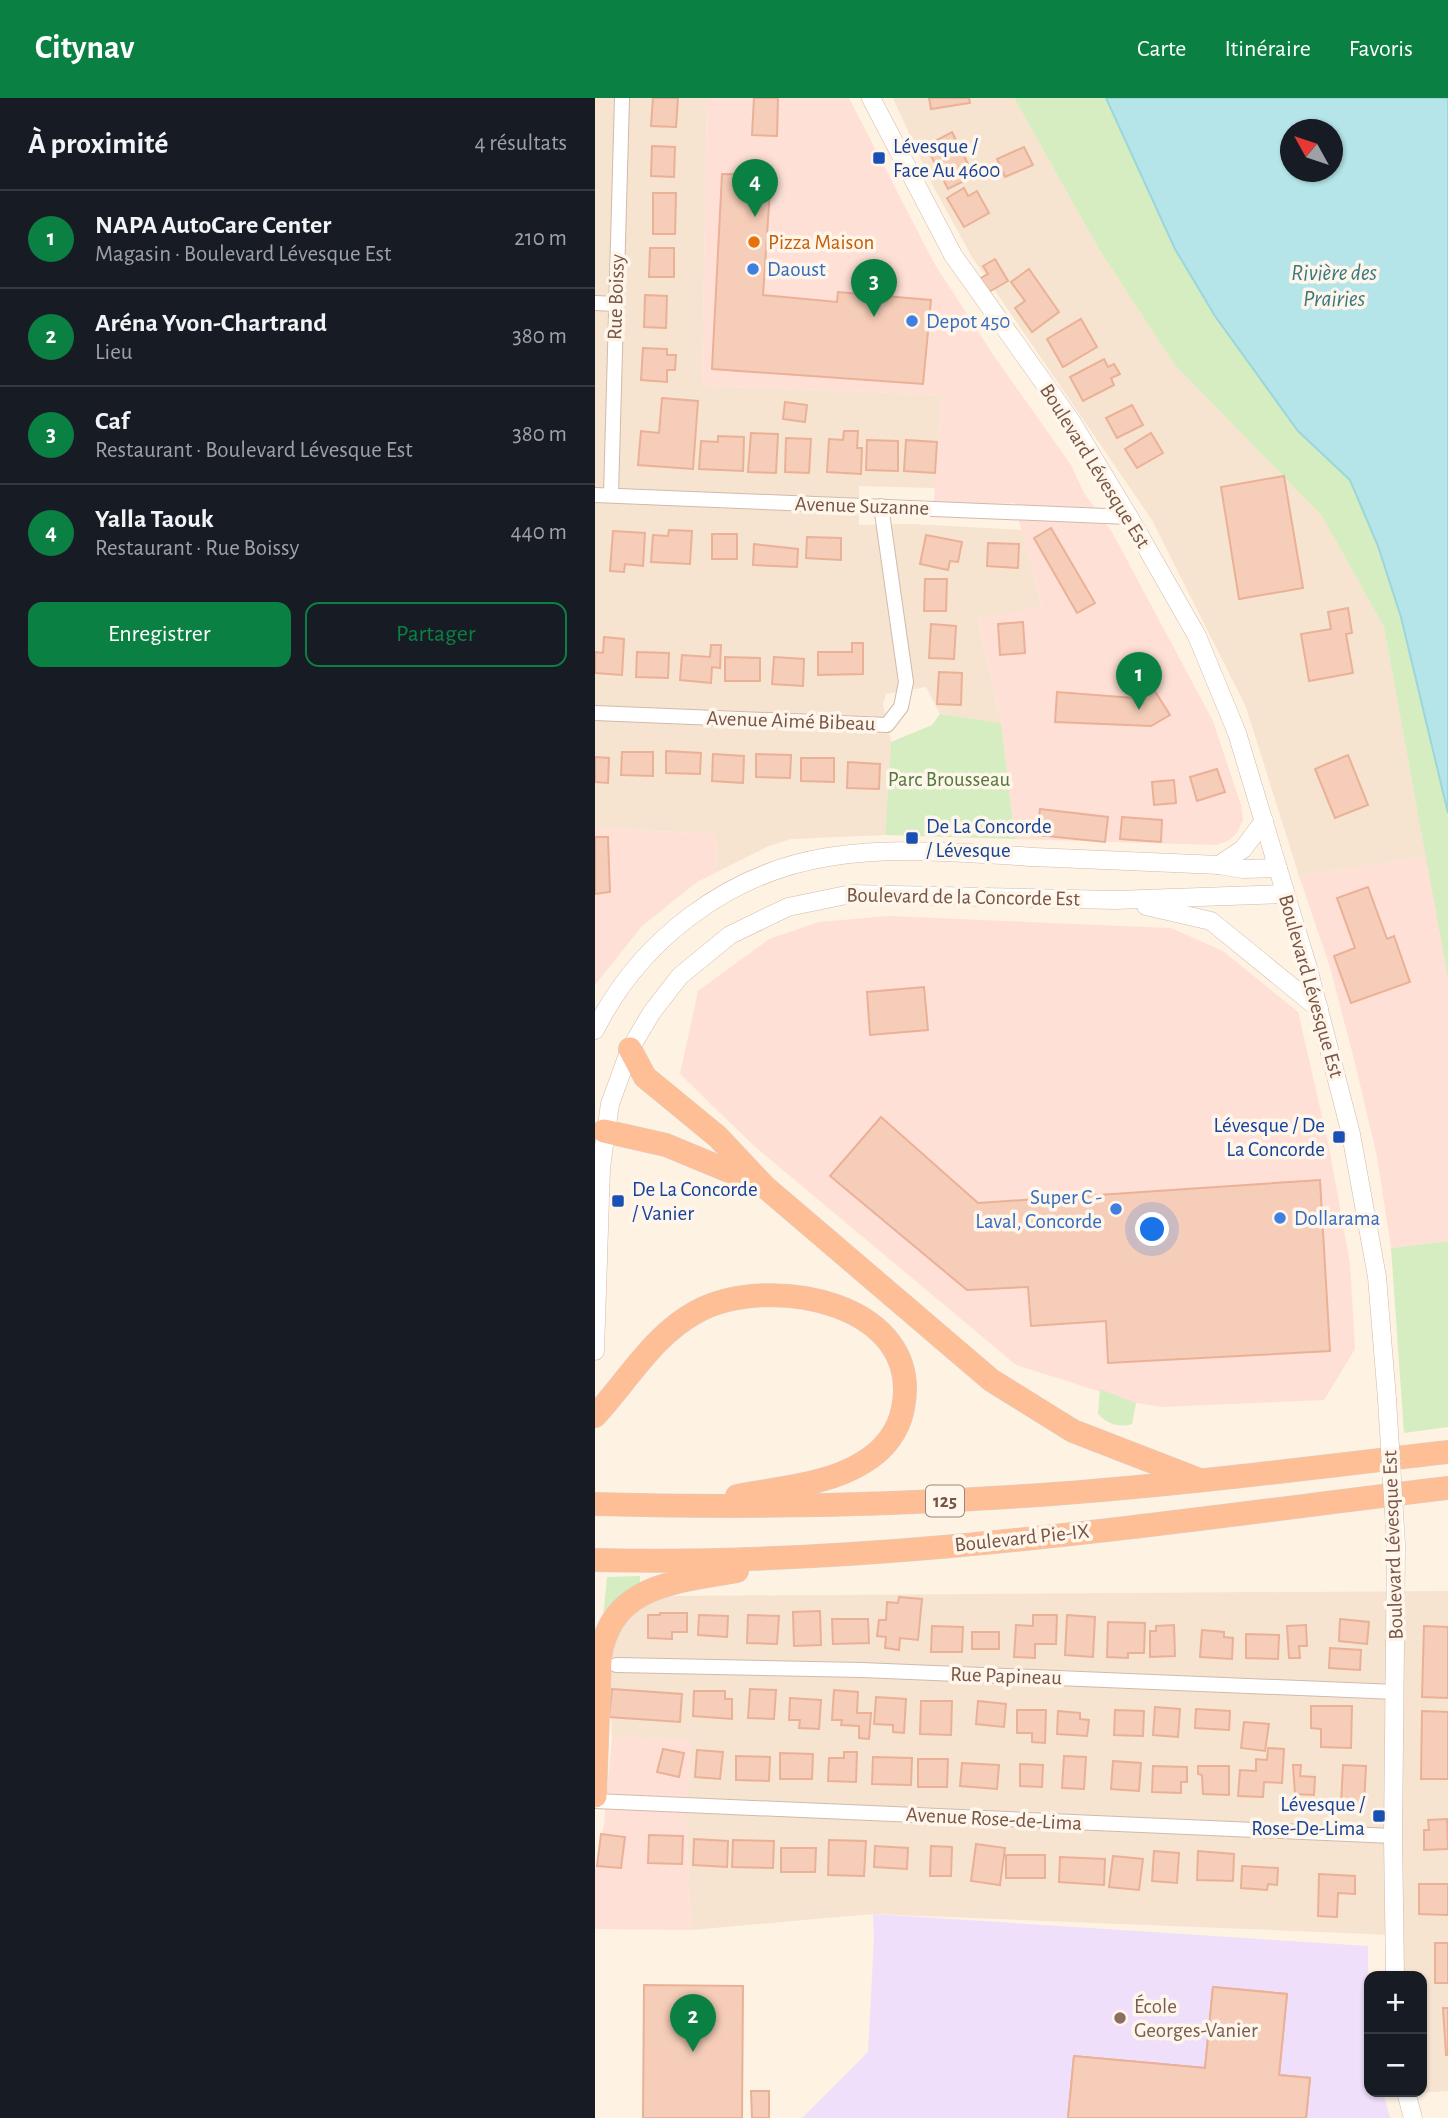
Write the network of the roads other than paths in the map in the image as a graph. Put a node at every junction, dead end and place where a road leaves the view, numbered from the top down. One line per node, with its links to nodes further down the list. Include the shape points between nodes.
1 (622, 98): 4 (street, Rue Boissy)
2 (871, 98): 8 (street, Boulevard Lévesque Est, via 953,255 1071,421)
3 (595, 303): 4 (street)
4 (616, 304): 6 (street, Rue Boissy)
5 (595, 495): 6 (street, Avenue Suzanne)
6 (611, 495): 7 (street, Avenue Suzanne)
7 (881, 506): 8 (street, Avenue Suzanne); 9 (street, Avenue Aimé Bibeau, via 906,682 901,708 887,725)
8 (1129, 517): 10 (street, Boulevard Lévesque Est, via 1198,636 1242,747)
9 (595, 713)
10 (1264, 821): 11 (street, via 1247,845); 12 (street, Boulevard Lévesque Est)
11 (1219, 864): 12 (street, Boulevard de la Concorde Est); 16 (street, Boulevard de la Concorde Est, via 879,853 791,865 724,893 678,925 627,977)
12 (1278, 868): 13 (street, Boulevard Lévesque Est)
13 (1285, 894): 14 (street, Boulevard de la Concorde Est); 15 (street, Boulevard Lévesque Est)
14 (1115, 900): 15 (street, via 1211,921); 17 (street, Boulevard de la Concorde Est, via 867,893 803,902 758,919 704,955 660,1000)
15 (1319, 1009): 30 (street, Boulevard Lévesque Est, bridge, via 1351,1134 1383,1327 1396,1545)
16 (595, 1030)
17 (630, 1049): 18 (street, Boulevard de la Concorde Est); 19 (highway, via 645,1077 718,1137)
18 (598, 1130): 19 (highway, via 666,1145); 20 (street, Boulevard de la Concorde Est)
19 (764, 1186): 23 (highway, via 1006,1391 1073,1431)
20 (595, 1351)
21 (595, 1416): 26 (highway, via 675,1326 705,1307 734,1297 778,1293 823,1301 856,1315 886,1341 900,1366 905,1399 898,1426 878,1452 839,1474)
22 (1448, 1452): 23 (highway, Boulevard Pie-IX / 125)
23 (1200, 1481): 26 (highway, Boulevard Pie-IX / 125, via 974,1500)
24 (1448, 1488): 27 (highway, Boulevard Pie-IX / 125, via 966,1544)
25 (602, 1504): 26 (highway, Boulevard Pie-IX / 125)
26 (689, 1506)
27 (801, 1558): 28 (highway, Boulevard Pie-IX / 125); 31 (highway, via 659,1587 639,1595 617,1614 601,1651)
28 (602, 1561)
29 (616, 1665): 30 (street, Rue Papineau, via 862,1670)
30 (1396, 1692): 32 (street, Boulevard Lévesque Est)
31 (595, 1798): 32 (street, Avenue Rose-de-Lima)
32 (1393, 1836): 33 (street, Boulevard Lévesque Est)
33 (1395, 1971)
34 (1407, 2097): 35 (street)
35 (1413, 2118)

